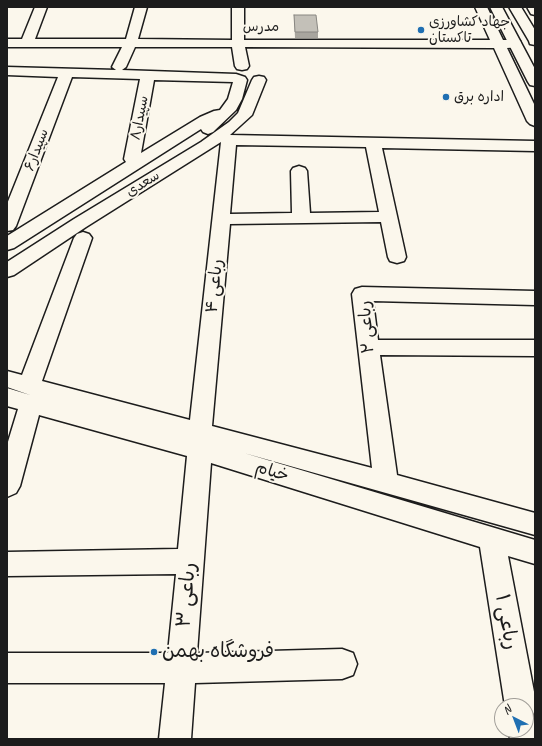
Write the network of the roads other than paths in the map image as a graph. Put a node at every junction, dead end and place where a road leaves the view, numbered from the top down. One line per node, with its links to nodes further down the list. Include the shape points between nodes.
1 (41, 7): 11 (street)
2 (141, 7): 12 (street)
3 (238, 7): 13 (street, سعدی)
4 (516, 7): 9 (street)
5 (533, 7): 6 (street)
6 (535, 11)
7 (484, 12): 8 (street); 14 (street)
8 (499, 12): 15 (street)
9 (535, 42): 15 (street, مدرس)
10 (7, 43): 11 (street, مدرس)
11 (27, 43): 12 (street, مدرس)
12 (131, 43): 13 (street, مدرس); 17 (street)
13 (238, 43): 14 (street, مدرس); 19 (street, سعدی)
14 (499, 44): 15 (street, مدرس); 24 (street)
15 (515, 44): 22 (street)
16 (7, 62): 17 (street)
17 (119, 67): 19 (street)
18 (7, 71): 20 (street)
19 (238, 73): 21 (street); 23 (street, سعدی, via 235,99); 37 (street, سعدی, via 249,81 259,80 245,115 234,125 207,145)
20 (66, 74): 21 (street); 32 (street, سپیدار۶)
21 (148, 76): 27 (street, سپیدار۸)
22 (535, 82)
23 (229, 110): 34 (street, سعدی, via 205,120); 36 (street, سعدی, via 204,132)
24 (535, 121)
25 (373, 142): 26 (street); 30 (street); 31 (street, رباعی ۴, via 229,140)
26 (535, 146)
27 (132, 159)
28 (299, 171): 29 (street)
29 (301, 218): 30 (street); 31 (street)
30 (389, 218): 35 (street)
31 (222, 219): 44 (street, رباعی ۴)
32 (7, 226)
33 (83, 238): 42 (street)
34 (7, 244)
35 (397, 257)
36 (7, 258)
37 (7, 271)
38 (535, 298): 39 (street, رباعی ۲, via 362,294)
39 (368, 347): 40 (street); 45 (street, رباعی ۲)
40 (535, 348)
41 (7, 379): 42 (street, خیام)
42 (30, 395): 43 (street, خیام); 44 (street, خیام); 46 (street)
43 (7, 397)
44 (200, 441): 45 (street, خیام); 48 (street, خیام); 50 (street, رباعی ۳)
45 (386, 482): 47 (street, خیام)
46 (7, 486)
47 (535, 524)
48 (492, 539): 49 (street, خیام); 55 (street, رباعی ۱)
49 (535, 552)
50 (190, 561): 51 (street); 54 (street, رباعی ۳)
51 (7, 564)
52 (342, 664): 54 (street)
53 (7, 668): 54 (street)
54 (181, 668): 56 (street, رباعی ۳)
55 (520, 698)
56 (175, 739)

